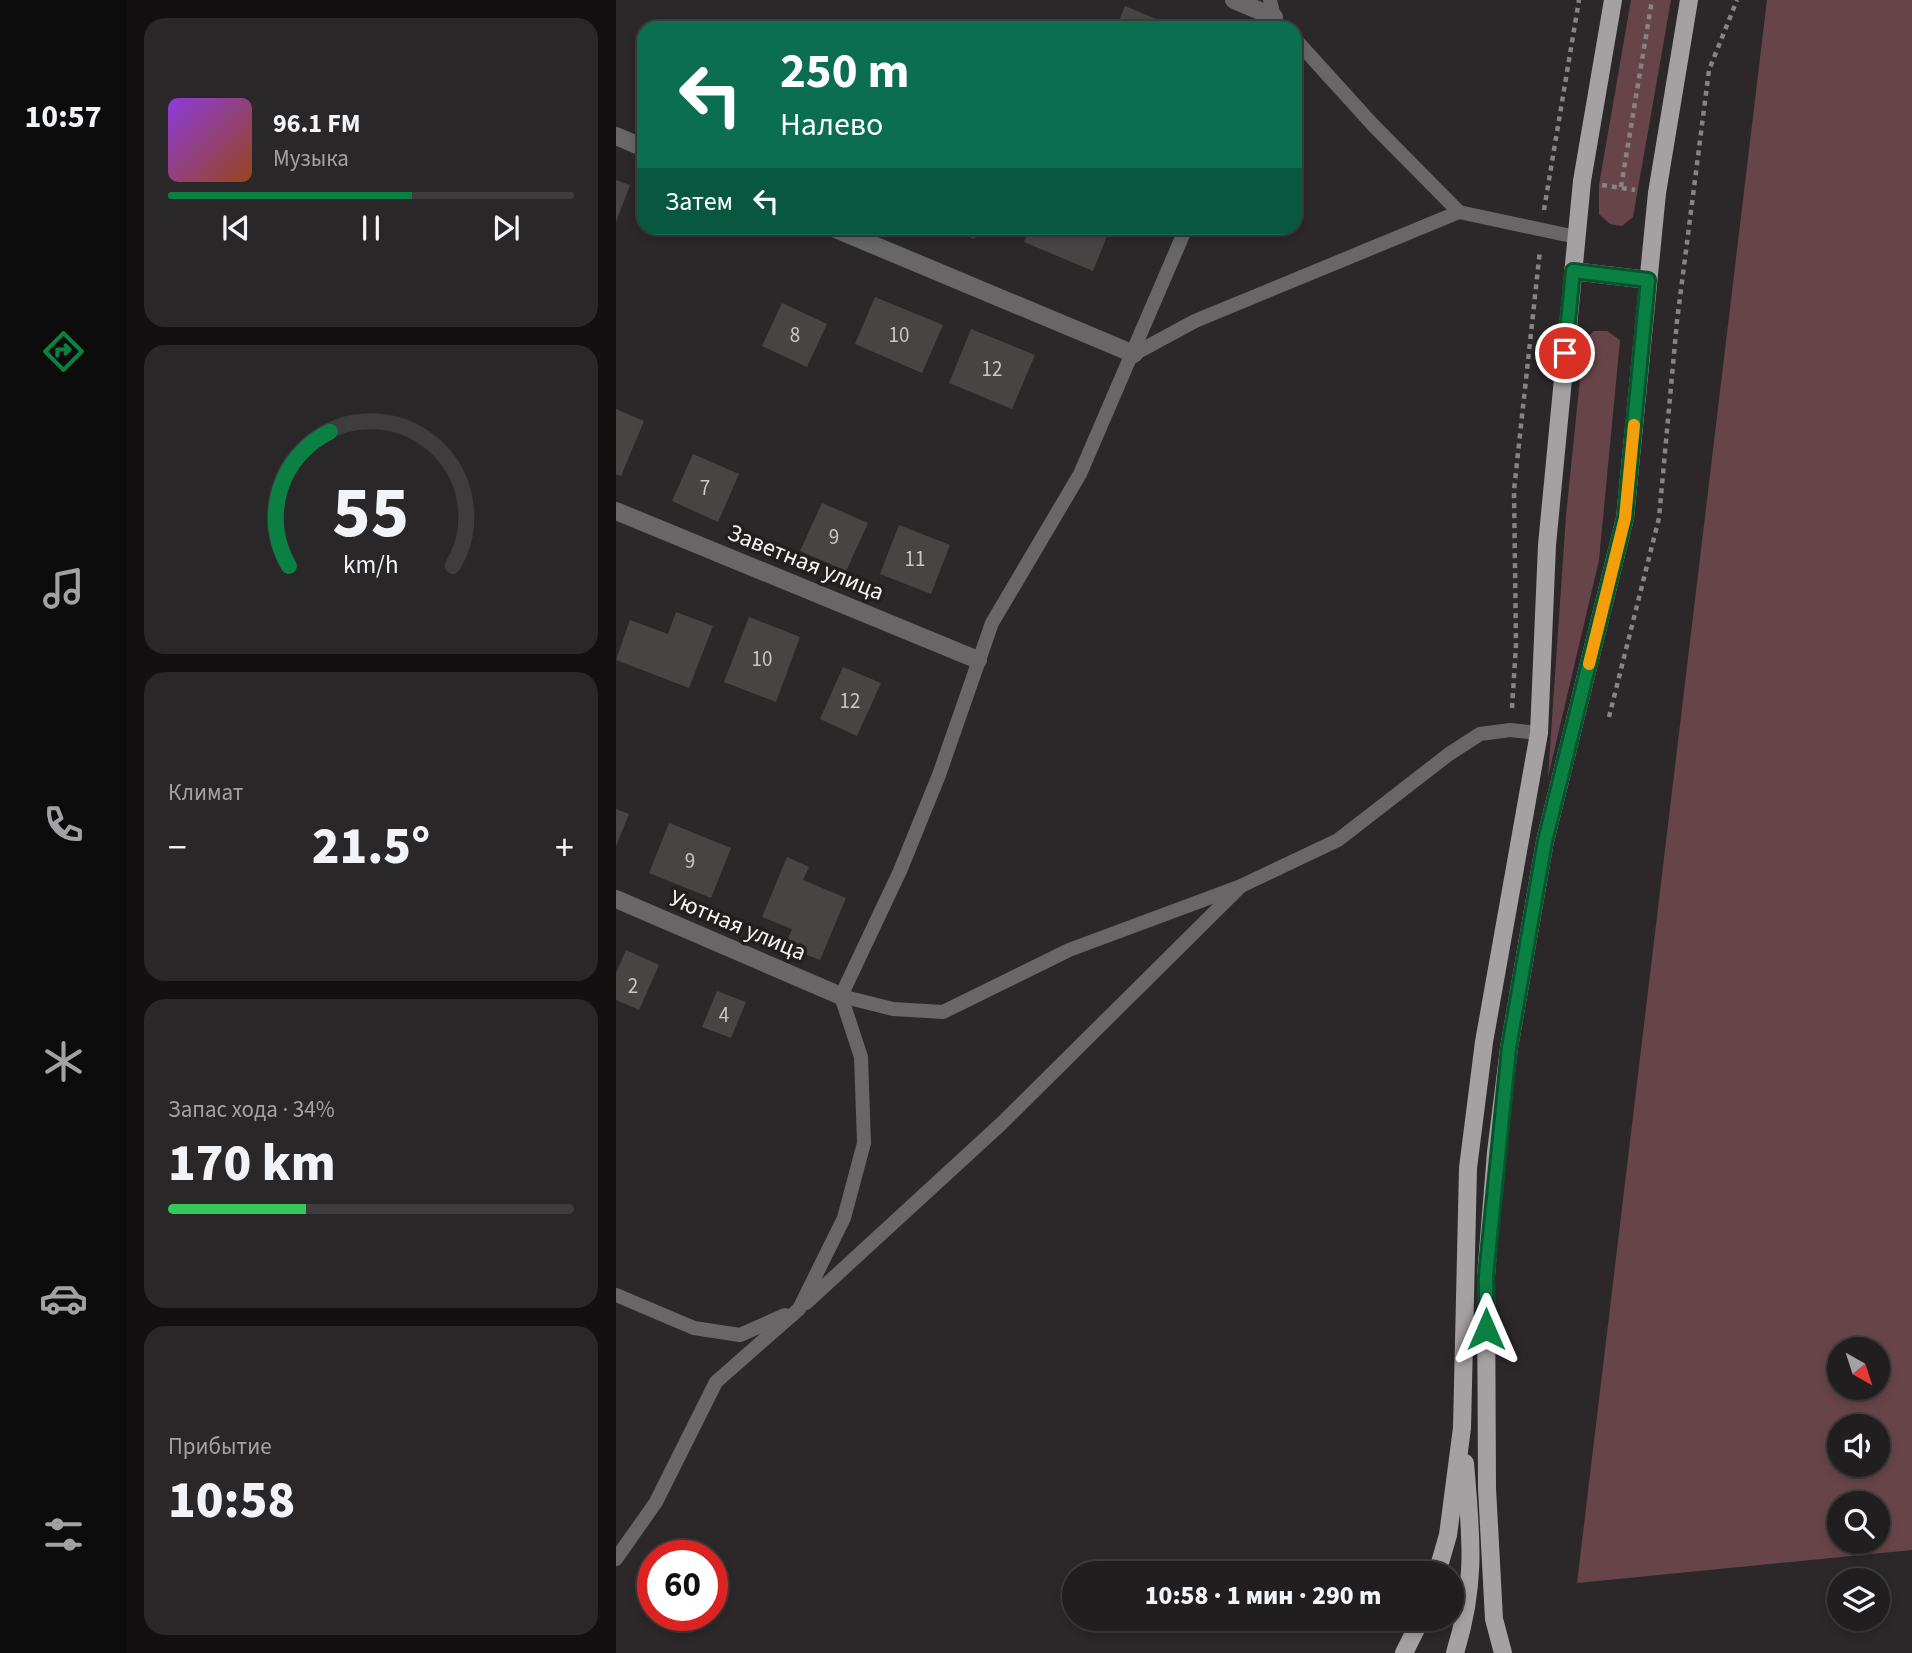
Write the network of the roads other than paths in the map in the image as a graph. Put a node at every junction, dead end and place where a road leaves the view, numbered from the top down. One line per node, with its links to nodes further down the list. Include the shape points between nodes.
1 (1234, 0): 4 (street)
2 (1613, 0): 11 (main road)
3 (1689, 0): 13 (main road, via 1657,193)
4 (1275, 18)
5 (1302, 47): 8 (lane)
6 (616, 136): 7 (street)
7 (637, 145)
8 (1460, 212): 11 (lane); 14 (lane, via 1195,321)
9 (850, 235): 14 (street)
10 (1183, 235): 14 (lane)
11 (1576, 237): 12 (main road)
12 (1573, 271): 13 (main road); 17 (main road, via 1548,545)
13 (1648, 280): 29 (main road, via 1625,518 1545,841 1496,1152 1486,1276 1487,1488 1494,1619)
14 (1133, 354): 16 (lane, via 1080,474 992,623)
15 (616, 511): 16 (street, Заветная улица)
16 (978, 660): 20 (lane, via 905,859)
17 (1539, 733): 18 (lane, via 1480,734 1338,840); 23 (main road, via 1484,1042 1468,1168)
18 (1241, 886): 20 (lane, via 1069,950 943,1012 893,1009); 22 (lane, via 1002,1124)
19 (616, 899): 20 (street, Уютная улица)
20 (841, 996): 22 (lane, via 860,1057 864,1143 844,1218)
21 (616, 1295): 22 (lane, via 694,1328 740,1335)
22 (799, 1309): 24 (lane, via 716,1382 656,1502)
23 (1462, 1428): 25 (main road); 28 (main road, via 1471,1588)
24 (616, 1559)
25 (1440, 1561)
26 (1415, 1631): 27 (main road)
27 (1404, 1653)
28 (1455, 1653)
29 (1503, 1653)

